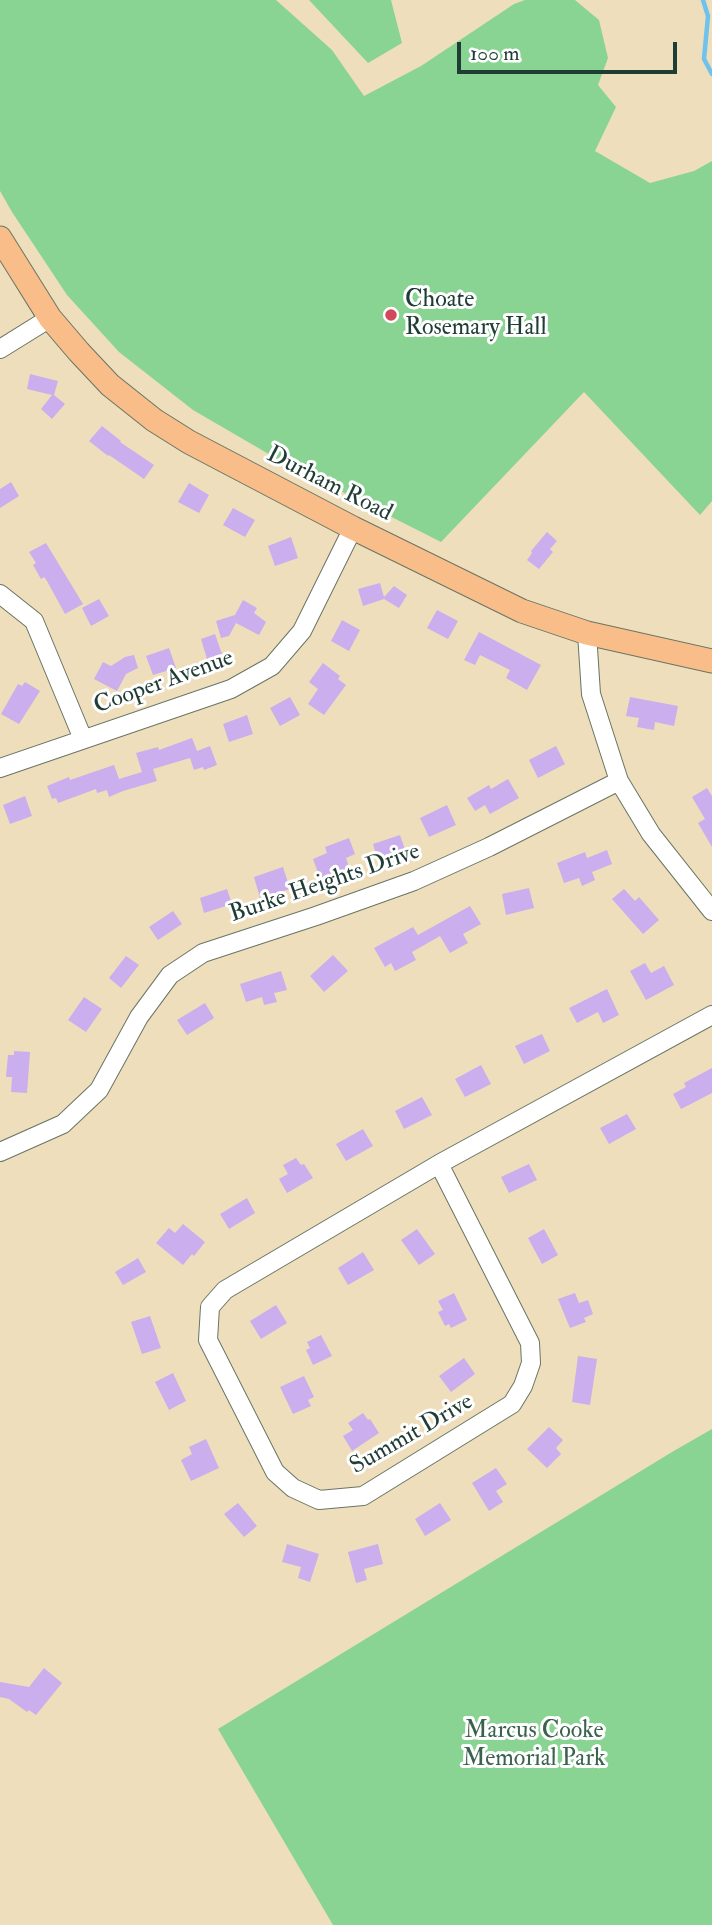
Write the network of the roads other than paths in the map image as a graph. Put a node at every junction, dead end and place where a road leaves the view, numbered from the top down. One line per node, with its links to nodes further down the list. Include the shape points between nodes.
1 (0, 238): 2 (main road, Durham Road)
2 (50, 318): 3 (street); 4 (main road, Durham Road, via 110,384 154,420)
3 (0, 349)
4 (353, 528): 6 (main road, Durham Road, via 522,611); 8 (street, Cooper Avenue, via 302,631 272,666 231,689)
5 (0, 594): 8 (street, via 34,621)
6 (587, 633): 7 (main road, Durham Road); 10 (street, via 591,694)
7 (712, 661)
8 (83, 739): 9 (street, Cooper Avenue)
9 (0, 768)
10 (619, 780): 11 (street, via 652,834); 13 (street, Burke Heights Drive, via 414,881 203,953 170,975 139,1017 99,1090 63,1124)
11 (712, 911)
12 (712, 1015): 14 (street, Summit Drive)
13 (0, 1152)
14 (439, 1164): 14 (street, Summit Drive, via 225,1290 210,1307 208,1340 275,1472 293,1488 319,1500 363,1496 512,1404 523,1387 531,1363 530,1343)

